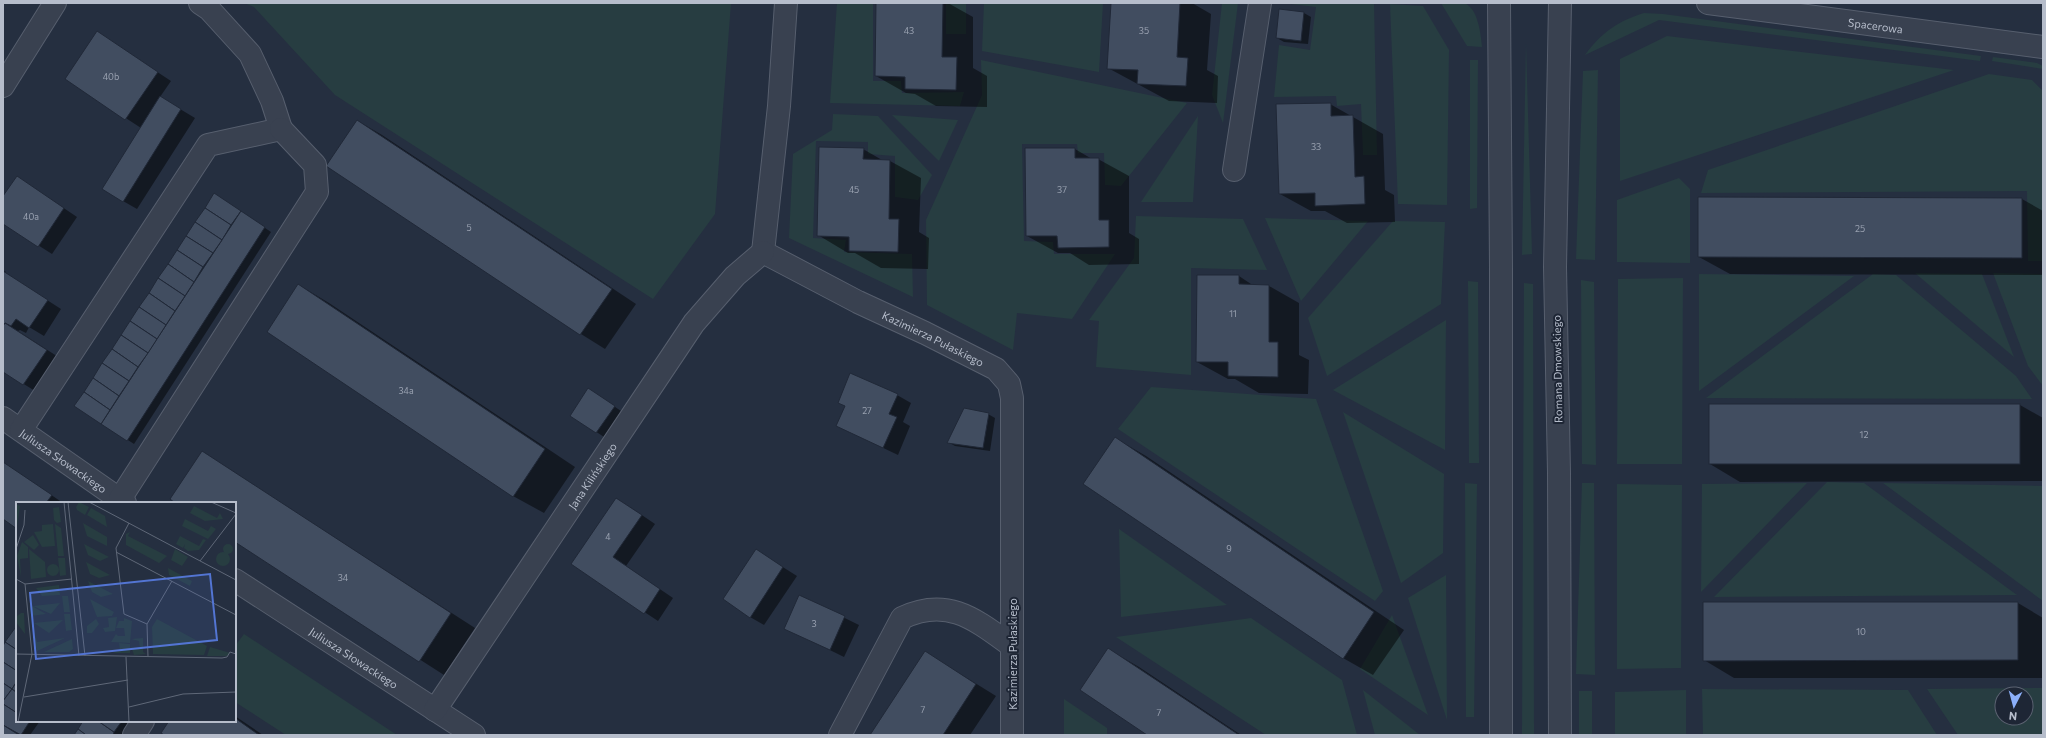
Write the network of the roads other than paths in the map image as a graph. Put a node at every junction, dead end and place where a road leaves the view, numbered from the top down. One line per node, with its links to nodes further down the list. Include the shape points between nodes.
1 (55, 3): 9 (street)
2 (200, 3): 10 (street, via 209,9 250,54)
3 (786, 3): 12 (street, via 779,106)
4 (1260, 3): 11 (street)
5 (1499, 3): 24 (street)
6 (1560, 3): 25 (street, Romana Dmowskiego, via 1555,266)
7 (1708, 3): 8 (street, Spacerowa)
8 (2043, 47)
9 (3, 86)
10 (282, 129): 14 (street, via 208,146); 15 (street, via 315,164 317,192)
11 (1234, 170)
12 (763, 252): 17 (street, Kazimierza Pułaskiego, via 858,302 996,368 1009,384 1012,398); 18 (street, Jana Kilińskiego, via 735,276 694,323)
13 (3, 418): 14 (street, Juliusza Słowackiego)
14 (21, 430): 15 (street, Juliusza Słowackiego)
15 (123, 501)
16 (236, 581): 18 (street, Juliusza Słowackiego)
17 (1012, 646): 22 (street, via 975,619 959,612 918,611 902,618); 23 (street, Kazimierza Pułaskiego)
18 (435, 710): 21 (street, Juliusza Słowackiego)
19 (142, 722): 20 (street)
20 (134, 735)
21 (474, 735)
22 (840, 735)
23 (1012, 735)
24 (1501, 735)
25 (1560, 735)

